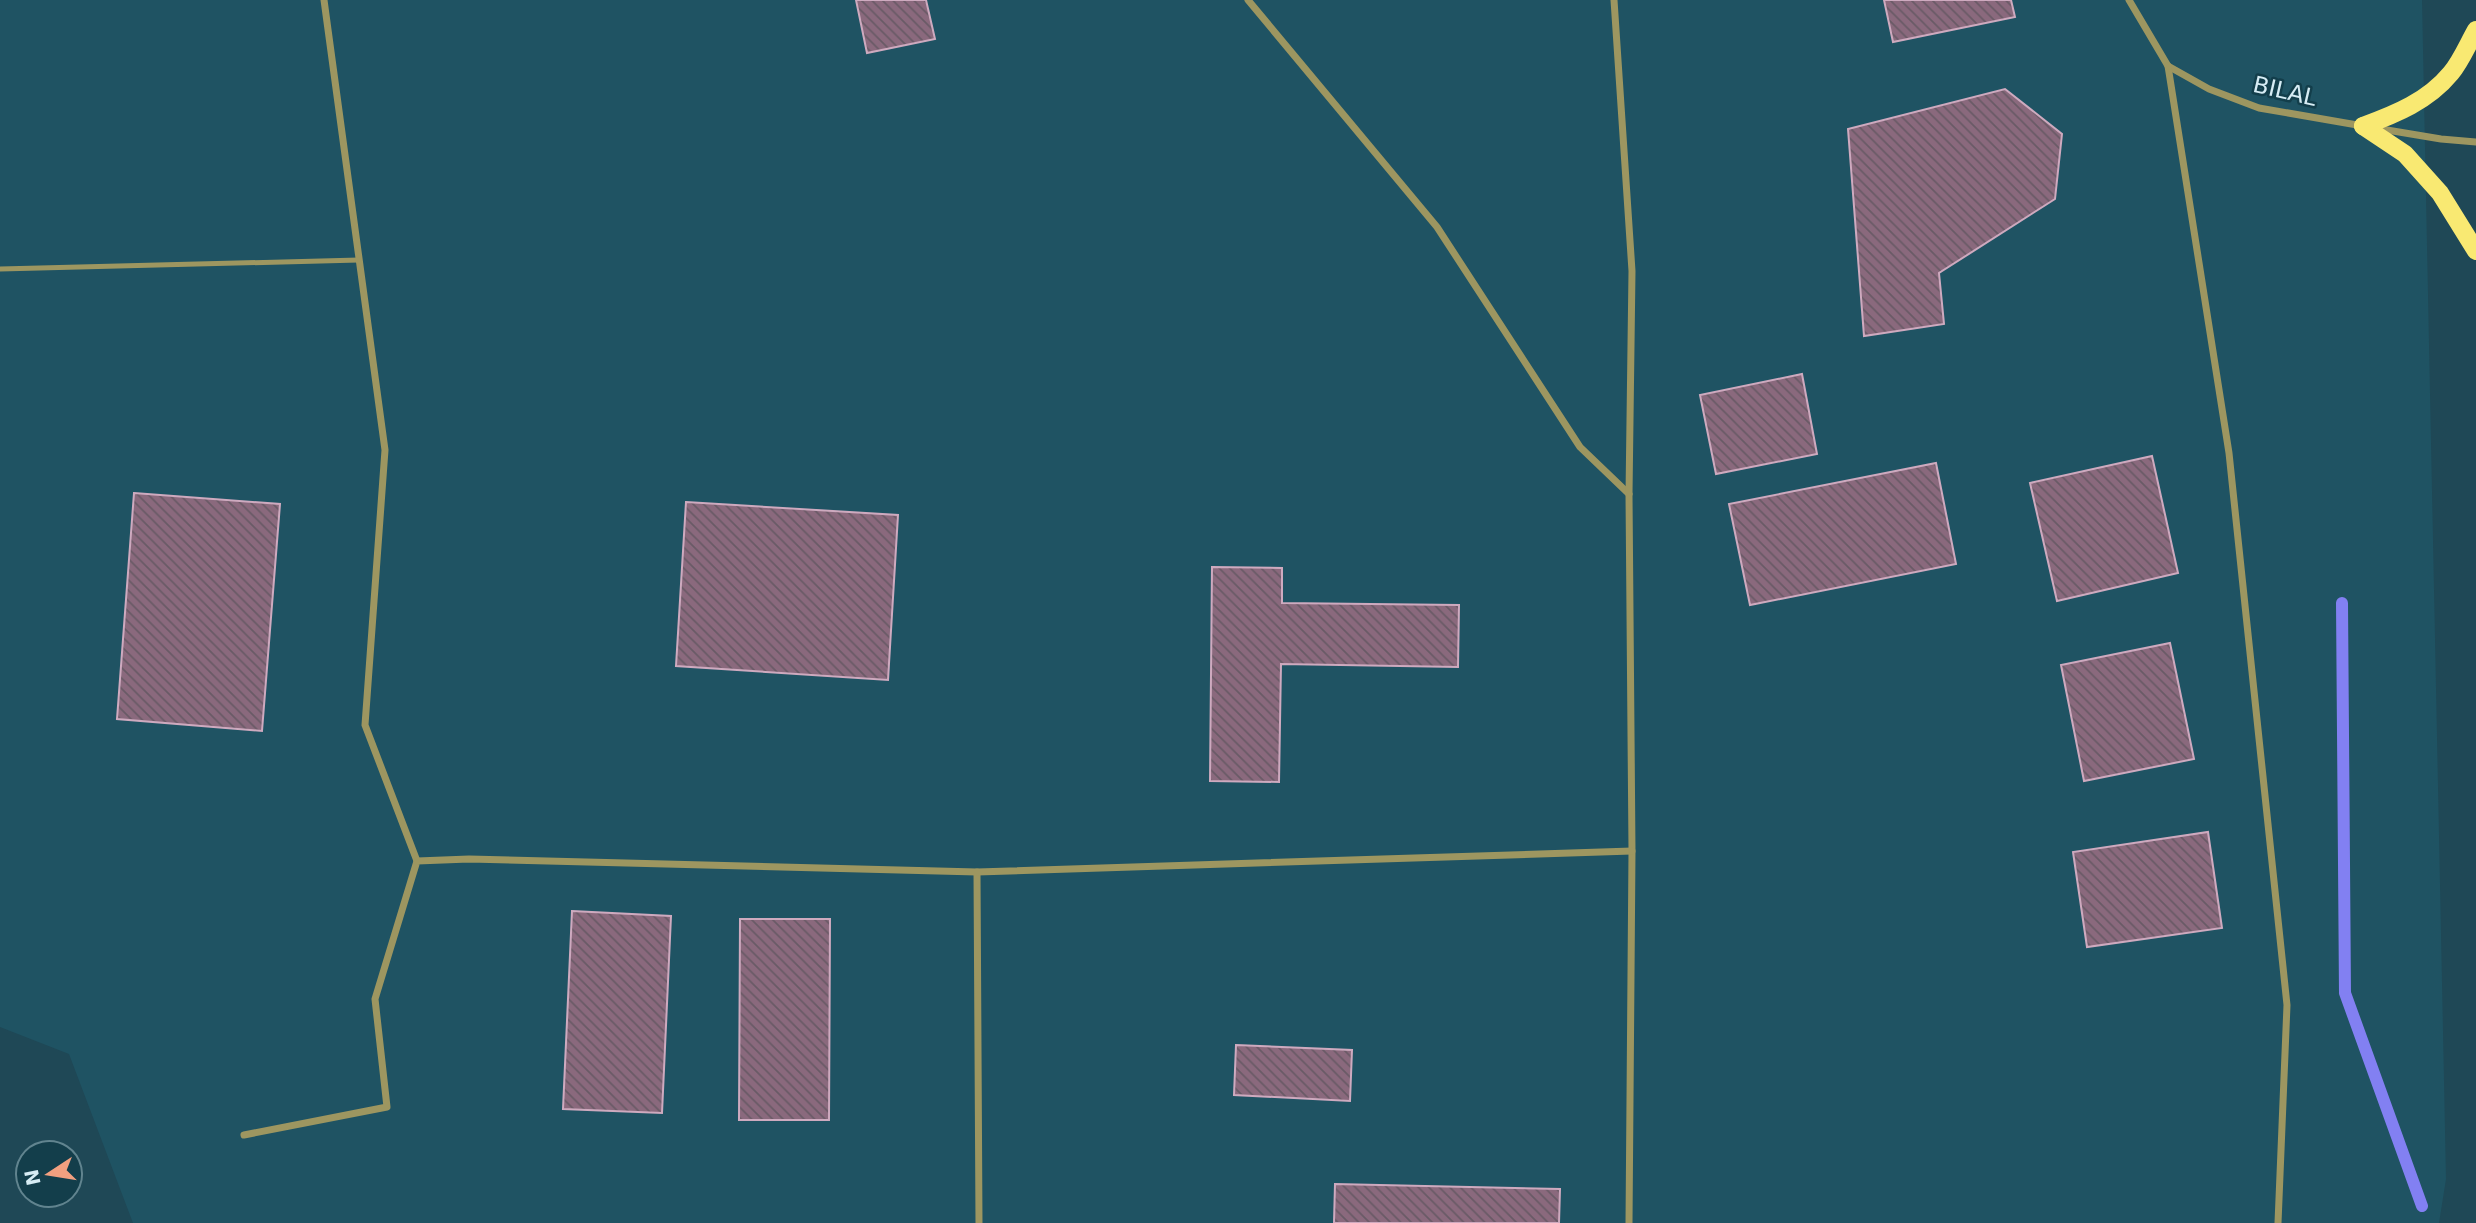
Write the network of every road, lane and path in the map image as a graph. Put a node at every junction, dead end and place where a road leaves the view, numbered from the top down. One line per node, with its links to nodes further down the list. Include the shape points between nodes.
1 (324, 0): 10 (street)
2 (1248, 0): 12 (street, via 1437,226 1580,447)
3 (1614, 0): 12 (street, via 1632,271)
4 (2129, 0): 6 (street)
5 (2476, 30): 7 (main road, via 2452,72 2433,92 2404,111)
6 (2168, 66): 7 (street, BILAL, via 2209,89 2259,108); 19 (street, via 2229,453 2287,1005)
7 (2363, 126): 8 (street, BILAL); 9 (main road, via 2405,154 2440,193)
8 (2476, 142)
9 (2476, 251)
10 (359, 260): 11 (lane); 14 (street, via 385,450 365,725)
11 (0, 269)
12 (1629, 494): 13 (street)
13 (1632, 851): 15 (street); 18 (street)
14 (417, 861): 15 (street); 16 (street, via 374,999 387,1107)
15 (976, 872): 17 (street)
16 (244, 1135)
17 (979, 1223)
18 (1629, 1223)
19 (2278, 1223)

